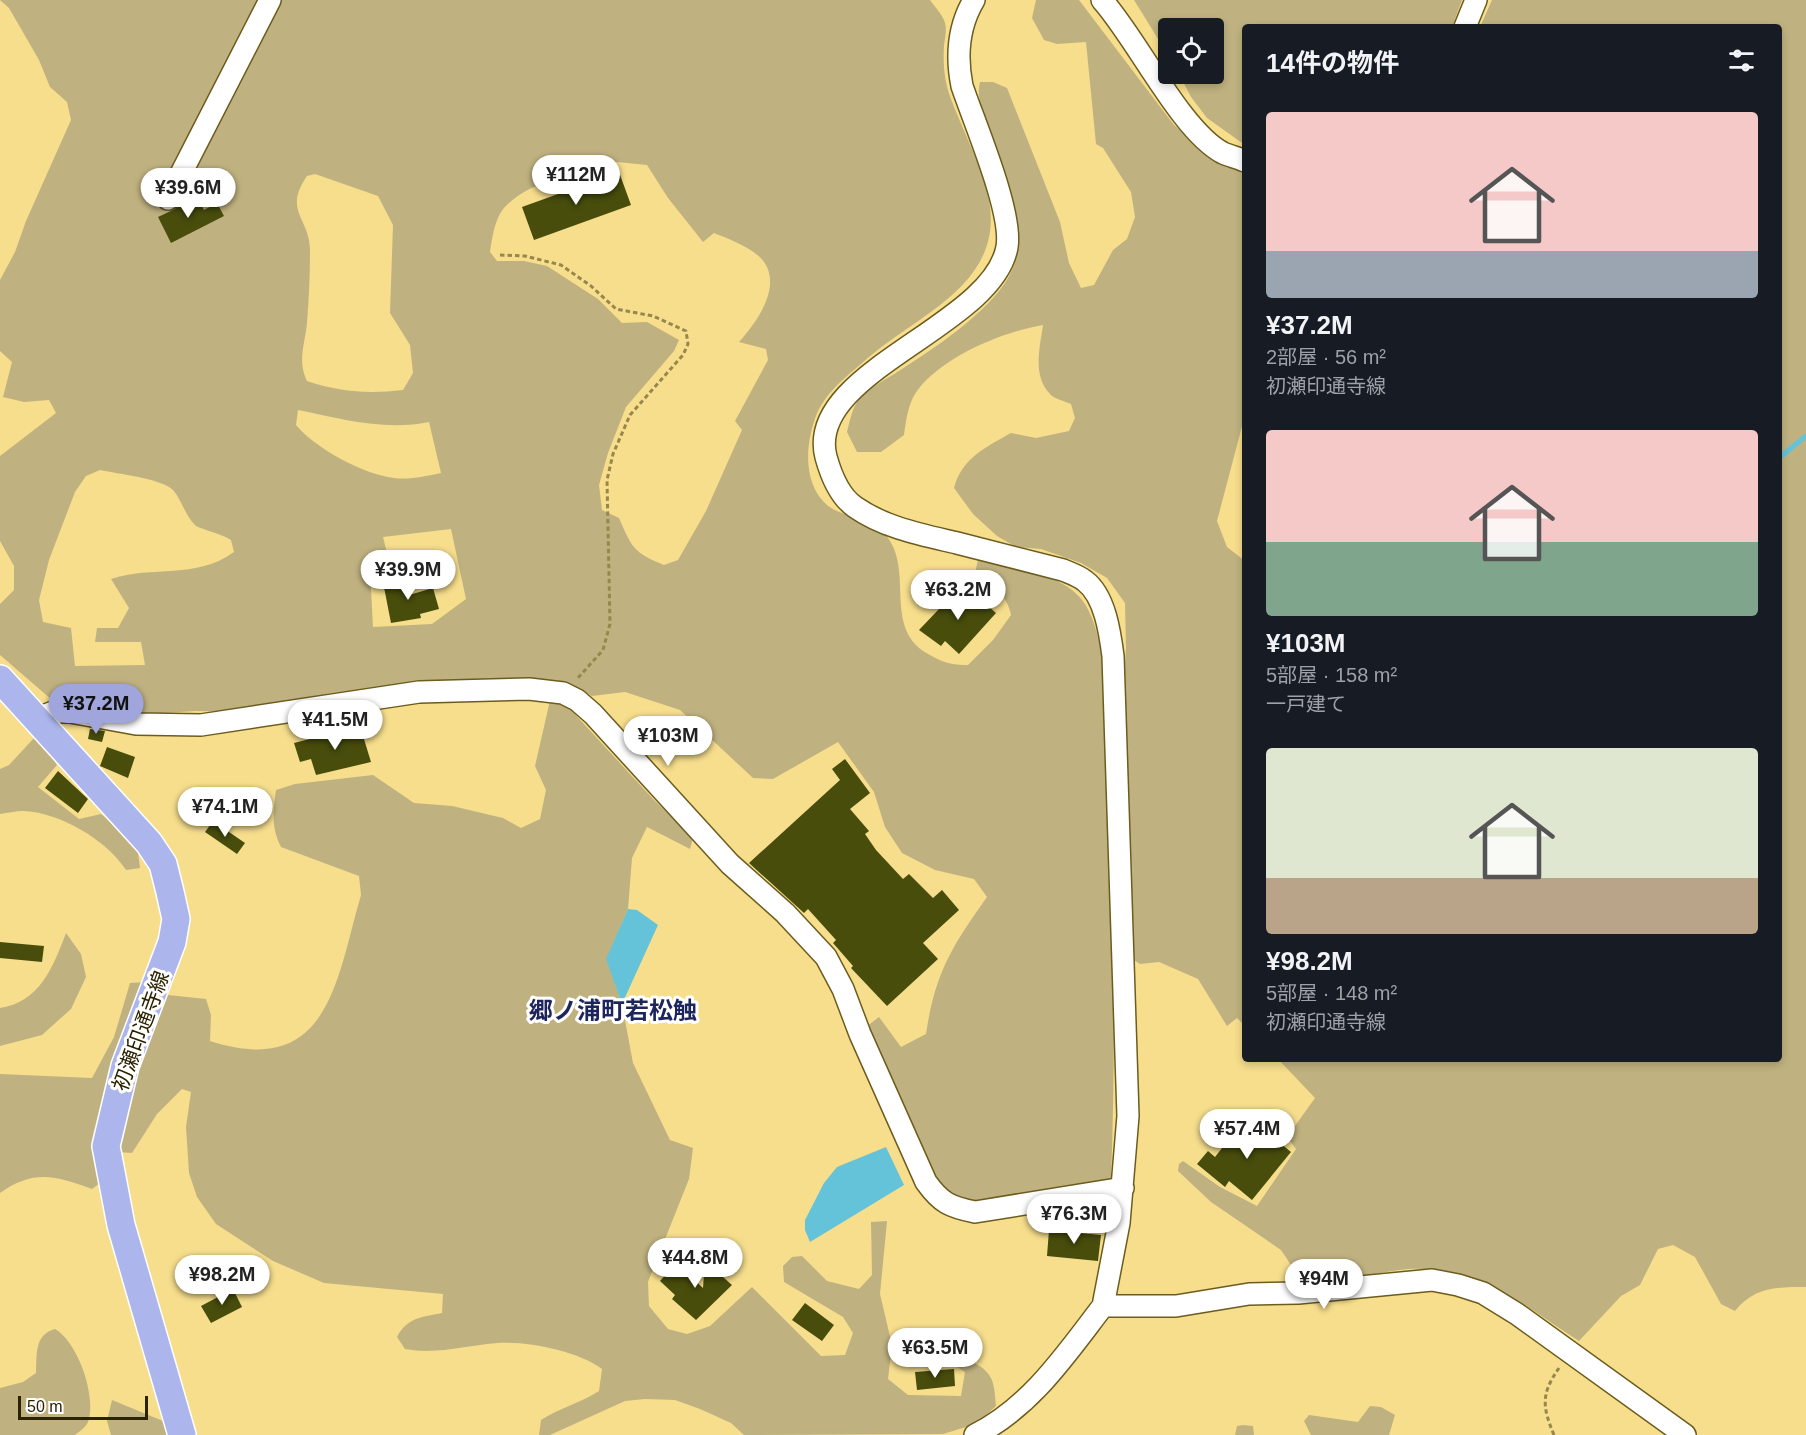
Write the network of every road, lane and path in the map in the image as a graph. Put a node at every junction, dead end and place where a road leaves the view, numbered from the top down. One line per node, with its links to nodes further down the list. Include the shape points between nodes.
1 (270, 0): 7 (street)
2 (974, 0): 12 (street, via 960,36 958,65 1006,215 1007,247 988,282 950,317 851,389 834,407 824,450 840,491 861,510 901,529 1063,570 1086,581 1104,613 1113,656 1123,929 1128,1116)
3 (1102, 0): 6 (street, via 1202,137 1222,152)
4 (1476, 0): 5 (street)
5 (1466, 24)
6 (1242, 160)
7 (168, 199)
8 (500, 255): 10 (path, via 525,256 561,265 591,285 616,309 653,316 686,331 688,344 683,355 630,415 621,433 607,480 610,624 603,650)
9 (0, 679): 11 (main road, 初瀬印通寺線)
10 (563, 693): 11 (street, via 529,689 419,692 201,726 136,724 70,712 53,712); 12 (street, via 593,714 730,864 785,913 826,957 937,1199 955,1209 975,1212)
11 (36, 720): 15 (main road, 初瀬印通寺線, via 163,864 176,919 172,942 125,1066 106,1146 121,1225)
12 (1123, 1188): 13 (street)
13 (1103, 1306): 14 (street, via 1176,1306 1250,1294 1432,1280 1483,1293); 16 (street, via 1068,1354 1024,1401)
14 (1576, 1355): 17 (path, via 1559,1368 1548,1385 1545,1407); 18 (street)
15 (182, 1435)
16 (975, 1435)
17 (1554, 1435)
18 (1686, 1435)

